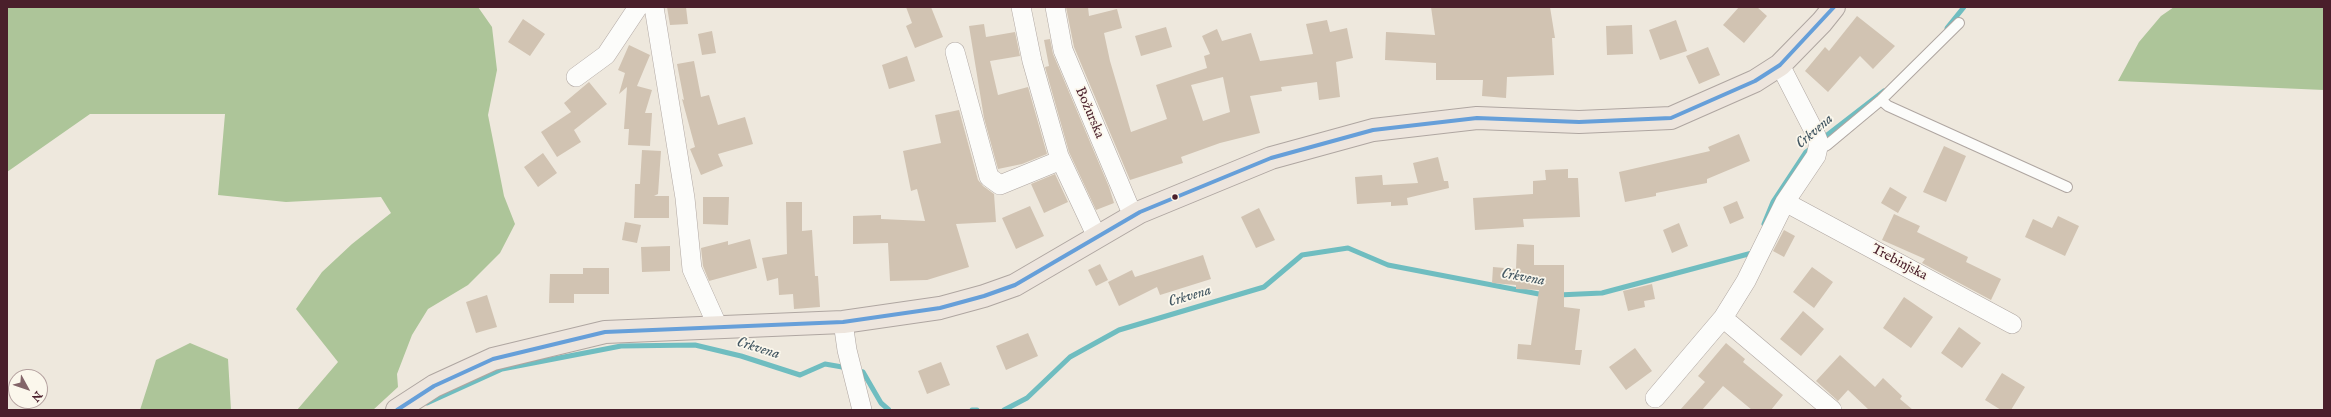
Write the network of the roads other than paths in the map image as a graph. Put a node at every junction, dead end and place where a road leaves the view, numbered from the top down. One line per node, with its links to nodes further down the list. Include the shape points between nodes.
1 (638, 7): 9 (street, via 606,55)
2 (654, 7): 20 (street, via 686,198 692,269)
3 (1021, 7): 12 (street, via 1032,61)
4 (1055, 7): 15 (street, Božurska, via 1063,50)
5 (1834, 7): 8 (main road)
6 (1959, 23): 10 (lane)
7 (955, 52): 12 (street, via 989,177 1000,185)
8 (1780, 65): 11 (street); 15 (main road, via 1755,81 1671,118 1579,122 1477,118 1373,130 1271,158)
9 (576, 77)
10 (1880, 100): 11 (lane, via 1843,132); 13 (lane, via 1888,106)
11 (1818, 141): 14 (street, via 1816,156)
12 (1061, 160): 16 (street)
13 (2067, 187)
14 (1785, 202): 17 (street, via 1746,281); 19 (street, Trebinjska)
15 (1133, 216): 16 (main road)
16 (1097, 237): 18 (main road, via 1016,285 984,296 940,308)
17 (1723, 318): 21 (street); 24 (street)
18 (843, 322): 20 (main road); 22 (street)
19 (2012, 324)
20 (718, 327): 23 (main road, via 605,332 493,359 434,386)
21 (1654, 398)
22 (861, 406)
23 (397, 410)
24 (1832, 410)

